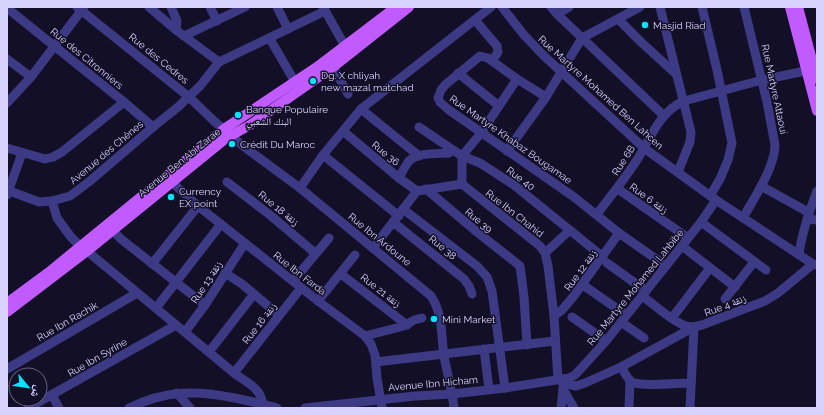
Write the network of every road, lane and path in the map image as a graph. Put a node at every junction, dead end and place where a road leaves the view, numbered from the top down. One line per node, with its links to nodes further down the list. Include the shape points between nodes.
1 (149, 7): 25 (street)
2 (171, 7): 25 (street, via 177,21)
3 (210, 7): 23 (street)
4 (277, 7): 24 (street)
5 (396, 7): 30 (main road, Avenue Ben Abi Zarae)
6 (409, 7): 35 (main road, Avenue Ben Abi Zarae)
7 (491, 7): 22 (street)
8 (502, 7): 37 (street, Rue Martyre Mohamed Ben Lahcen, via 524,35)
9 (569, 7): 20 (street)
10 (640, 7): 21 (street)
11 (660, 7): 39 (street)
12 (702, 7): 45 (street, Rue Martyre Mohamed Lahbibe)
13 (744, 7): 43 (street, Rue Martyre Attaoui)
14 (790, 7): 36 (main road)
15 (798, 7): 31 (main road)
16 (7, 8): 29 (street, Rue des Citronniers)
17 (81, 8): 29 (street); 47 (street, Rue des Cedres)
18 (241, 8): 23 (street)
19 (324, 9): 24 (street); 30 (street)
20 (554, 10): 27 (street)
21 (618, 19): 27 (street); 39 (street)
22 (475, 20): 33 (street, via 498,48); 53 (street)
23 (217, 21): 26 (street)
24 (288, 29): 28 (street)
25 (176, 30): 26 (street)
26 (184, 36): 34 (street)
27 (582, 38): 37 (street); 55 (street)
28 (270, 39): 34 (street); 44 (street)
29 (54, 46): 40 (street); 50 (street, Rue des Citronniers)
30 (345, 46): 44 (main road, Avenue Ben Abi Zarae)
31 (813, 47): 42 (main road)
32 (7, 59): 40 (street)
33 (492, 61): 38 (street, Rue Martyre Khabaz Bougamae, via 480,56); 41 (street)
34 (219, 62): 47 (street, Avenue des Chênes)
35 (333, 67): 46 (street); 59 (main road, Avenue Ben Abi Zarae, via 250,125)
36 (805, 71): 43 (street); 54 (main road)
37 (562, 72): 48 (street); 62 (street, Rue Martyre Mohamed Ben Lahcen)
38 (458, 74): 52 (street); 60 (street, Rue Martyre Khabaz Bougamae, via 442,89 438,100)
39 (676, 74): 49 (street)
40 (31, 77): 51 (street)
41 (517, 79): 48 (street); 52 (street)
42 (817, 79)
43 (762, 80): 45 (street); 74 (street, Rue Martyre Attaoui, via 775,145 773,158)
44 (296, 82): 59 (main road, Avenue Ben Abi Zarae)
45 (722, 92): 49 (street); 81 (street, Rue Martyre Mohamed Lahbibe, via 732,143)
46 (348, 94)
47 (189, 97): 56 (street, Avenue des Chênes); 59 (street, Rue des Cedres)
48 (546, 98): 63 (street)
49 (684, 101): 55 (street); 69 (street, via 691,136)
50 (124, 102): 56 (street, Rue des Citronniers); 64 (street, via 54,157 45,159)
51 (7, 103)
52 (498, 106): 60 (street)
53 (361, 109): 58 (street); 67 (street)
54 (817, 112)
55 (663, 115): 62 (street, Rue 6B)
56 (153, 127): 82 (street, Avenue des Chênes, via 77,191)
57 (419, 127): 68 (street, Rue 40)
58 (342, 131): 66 (street); 70 (street, Rue 36)
59 (228, 132): 71 (main road, Avenue Ben Abi Zarae); 75 (street, Rue Ibn Ardoune); 98 (main road, Avenue Ben Abi Zarae)
60 (481, 133): 63 (street, Rue Martyre Khabaz Bougamae); 68 (street)
61 (7, 148): 64 (street)
62 (644, 148): 69 (street, Rue Martyre Mohamed Ben Lahcen); 77 (street, Rue 6B)
63 (507, 151): 84 (street, Rue Martyre Khabaz Bougamae)
64 (22, 153): 80 (street)
65 (449, 153): 67 (street)
66 (323, 155): 75 (street); 86 (street)
67 (419, 156): 70 (street, via 409,161)
68 (462, 156): 73 (street); 92 (street, Rue 40, via 480,163 514,185)
69 (678, 172): 81 (street, Rue Martyre Mohamed Ben Lahcen)
70 (399, 178): 78 (street, Rue 36)
71 (173, 181): 83 (street, Rue Ibn Farda); 91 (main road, Avenue Ben Abi Zarae)
72 (227, 182): 100 (street, Rue 18 زنقة)
73 (462, 184): 76 (street); 101 (street, Rue Ibn Chahid, via 540,246)
74 (761, 186): 85 (street); 87 (street, Rue Martyre Attaoui)
75 (300, 188): 99 (street, Rue Ibn Ardoune)
76 (426, 189): 78 (street); 142 (street, Rue 39, via 520,266)
77 (618, 189): 84 (street, Rue 6B); 95 (street, Rue 6 زنقة)
78 (417, 191): 86 (street)
79 (817, 191): 85 (street)
80 (8, 192): 82 (street, Avenue des Chênes, via 39,202)
81 (713, 198): 87 (street, Rue Martyre Mohamed Ben Lahcen); 89 (street, Rue Martyre Mohamed Lahbibe)
82 (52, 202): 98 (street, via 56,218)
83 (198, 206): 90 (street, Rue Ibn Farda); 106 (street)
84 (597, 214): 93 (street, Rue Martyre Khabaz Bougamae)
85 (808, 215): 88 (street); 102 (street)
86 (399, 216): 99 (street); 121 (street, Rue 38, via 464,279); 143 (street, via 477,266 487,277 492,291)
87 (743, 218): 102 (street, Rue Martyre Mohamed Ben Lahcen)
88 (817, 220)
89 (701, 222): 95 (street, Rue Martyre Mohamed Lahbibe); 105 (street)
90 (221, 224): 96 (street, Rue Ibn Farda); 114 (street)
91 (112, 230): 98 (main road, Avenue Ben Abi Zarae); 106 (street)
92 (570, 230): 101 (street); 104 (street, Rue 40)
93 (619, 233): 104 (street, Rue 12 زنقة); 108 (street, Rue Martyre Khabaz Bougamae)
94 (329, 238): 100 (street)
95 (688, 238): 97 (street, Rue Martyre Mohamed Lahbibe)
96 (245, 243): 111 (street, Rue 13 زنقة); 113 (street, Rue Ibn Farda)
97 (682, 246): 108 (street, Rue Martyre Mohamed Lahbibe); 109 (street)
98 (84, 248): 118 (street); 124 (main road, Avenue Ben Abi Zarae); 127 (main road, Avenue Ben Abi Zarae)
99 (373, 248): 146 (street, Rue Ibn Ardoune, via 434,300 440,314)
100 (315, 253): 113 (street)
101 (545, 253): 129 (street)
102 (799, 254): 107 (street, Rue Martyre Mohamed Ben Lahcen)
103 (355, 255): 112 (street)
104 (605, 260): 115 (street, Rue 12 زنقة); 119 (street, Rue 40)
105 (754, 262): 110 (street); 116 (street)
106 (152, 264): 114 (street)
107 (815, 264): 136 (street, Rue 4 زنقة, via 764,301)
108 (666, 266): 119 (street, Rue Martyre Mohamed Lahbibe)
109 (710, 268): 116 (street); 133 (street)
110 (766, 270)
111 (225, 272): 120 (street); 125 (street, Rue 13 زنقة)
112 (341, 274): 123 (street); 135 (street, Rue 21 زنقة)
113 (293, 281): 117 (street, Rue Ibn Farda)
114 (176, 282): 125 (street); 126 (street)
115 (583, 285): 129 (street, Rue 12 زنقة); 132 (street)
116 (735, 286): 122 (street)
117 (301, 288): 123 (street, Rue Ibn Farda); 128 (street, Rue 16 زنقة)
118 (137, 293): 126 (street); 149 (street, Rue Ibn Rachik)
119 (644, 293): 132 (street, Rue Martyre Mohamed Lahbibe); 133 (street)
120 (254, 294): 128 (street); 145 (street)
121 (472, 294)
122 (725, 299)
123 (318, 301): 138 (street, Rue Ibn Farda)
124 (7, 303)
125 (205, 305): 137 (street, Rue 13 زنقة)
126 (156, 308): 134 (street)
127 (7, 312)
128 (279, 315): 150 (street, Rue 16 زنقة)
129 (554, 316): 140 (street)
130 (572, 317): 141 (street)
131 (422, 318): 135 (street)
132 (623, 318): 139 (street); 141 (street, Rue Martyre Mohamed Lahbibe)
133 (672, 318): 136 (street, via 686,326)
134 (176, 325): 137 (street); 158 (street, Rue Ibn Syrine)
135 (407, 325): 138 (street)
136 (694, 327): 148 (street, Rue 4 زنقة); 153 (street)
137 (185, 332): 145 (street)
138 (365, 336): 147 (street, Rue Ibn Farda, via 373,348)
139 (644, 338)
140 (555, 341): 142 (street); 152 (street)
141 (606, 341): 152 (street, Rue Martyre Mohamed Lahbibe, via 580,371)
142 (527, 345): 143 (street)
143 (500, 348): 144 (street); 154 (street)
144 (484, 349): 146 (street); 155 (street)
145 (209, 352): 150 (street)
146 (444, 354): 147 (street); 157 (street, Rue Ibn Ardoune)
147 (376, 362): 160 (street, Rue Ibn Farda)
148 (621, 367): 151 (street); 152 (street, Rue 4 زنقة, via 576,386)
149 (7, 369)
150 (234, 373): 159 (street, via 258,391 262,397)
151 (630, 380): 153 (street); 170 (street)
152 (562, 383): 154 (street, Avenue Ibn Hicham); 168 (street); 169 (street)
153 (691, 387): 171 (street)
154 (505, 388): 155 (street, Avenue Ibn Hicham)
155 (488, 390): 157 (street, Avenue Ibn Hicham)
156 (177, 393): 159 (street, via 210,394); 163 (street, via 153,398); 164 (street)
157 (452, 394): 160 (street, Avenue Ibn Hicham, via 414,396); 167 (street, Rue Ibn Ardoune)
158 (52, 395): 161 (street, Rue Ibn Syrine); 162 (street)
159 (262, 404): 165 (street)
160 (382, 404): 166 (street, Avenue Ibn Hicham)
161 (28, 408)
162 (59, 408)
163 (130, 408)
164 (190, 408)
165 (277, 408)
166 (305, 408)
167 (454, 408)
168 (561, 408)
169 (574, 408)
170 (629, 408)
171 (690, 408)

